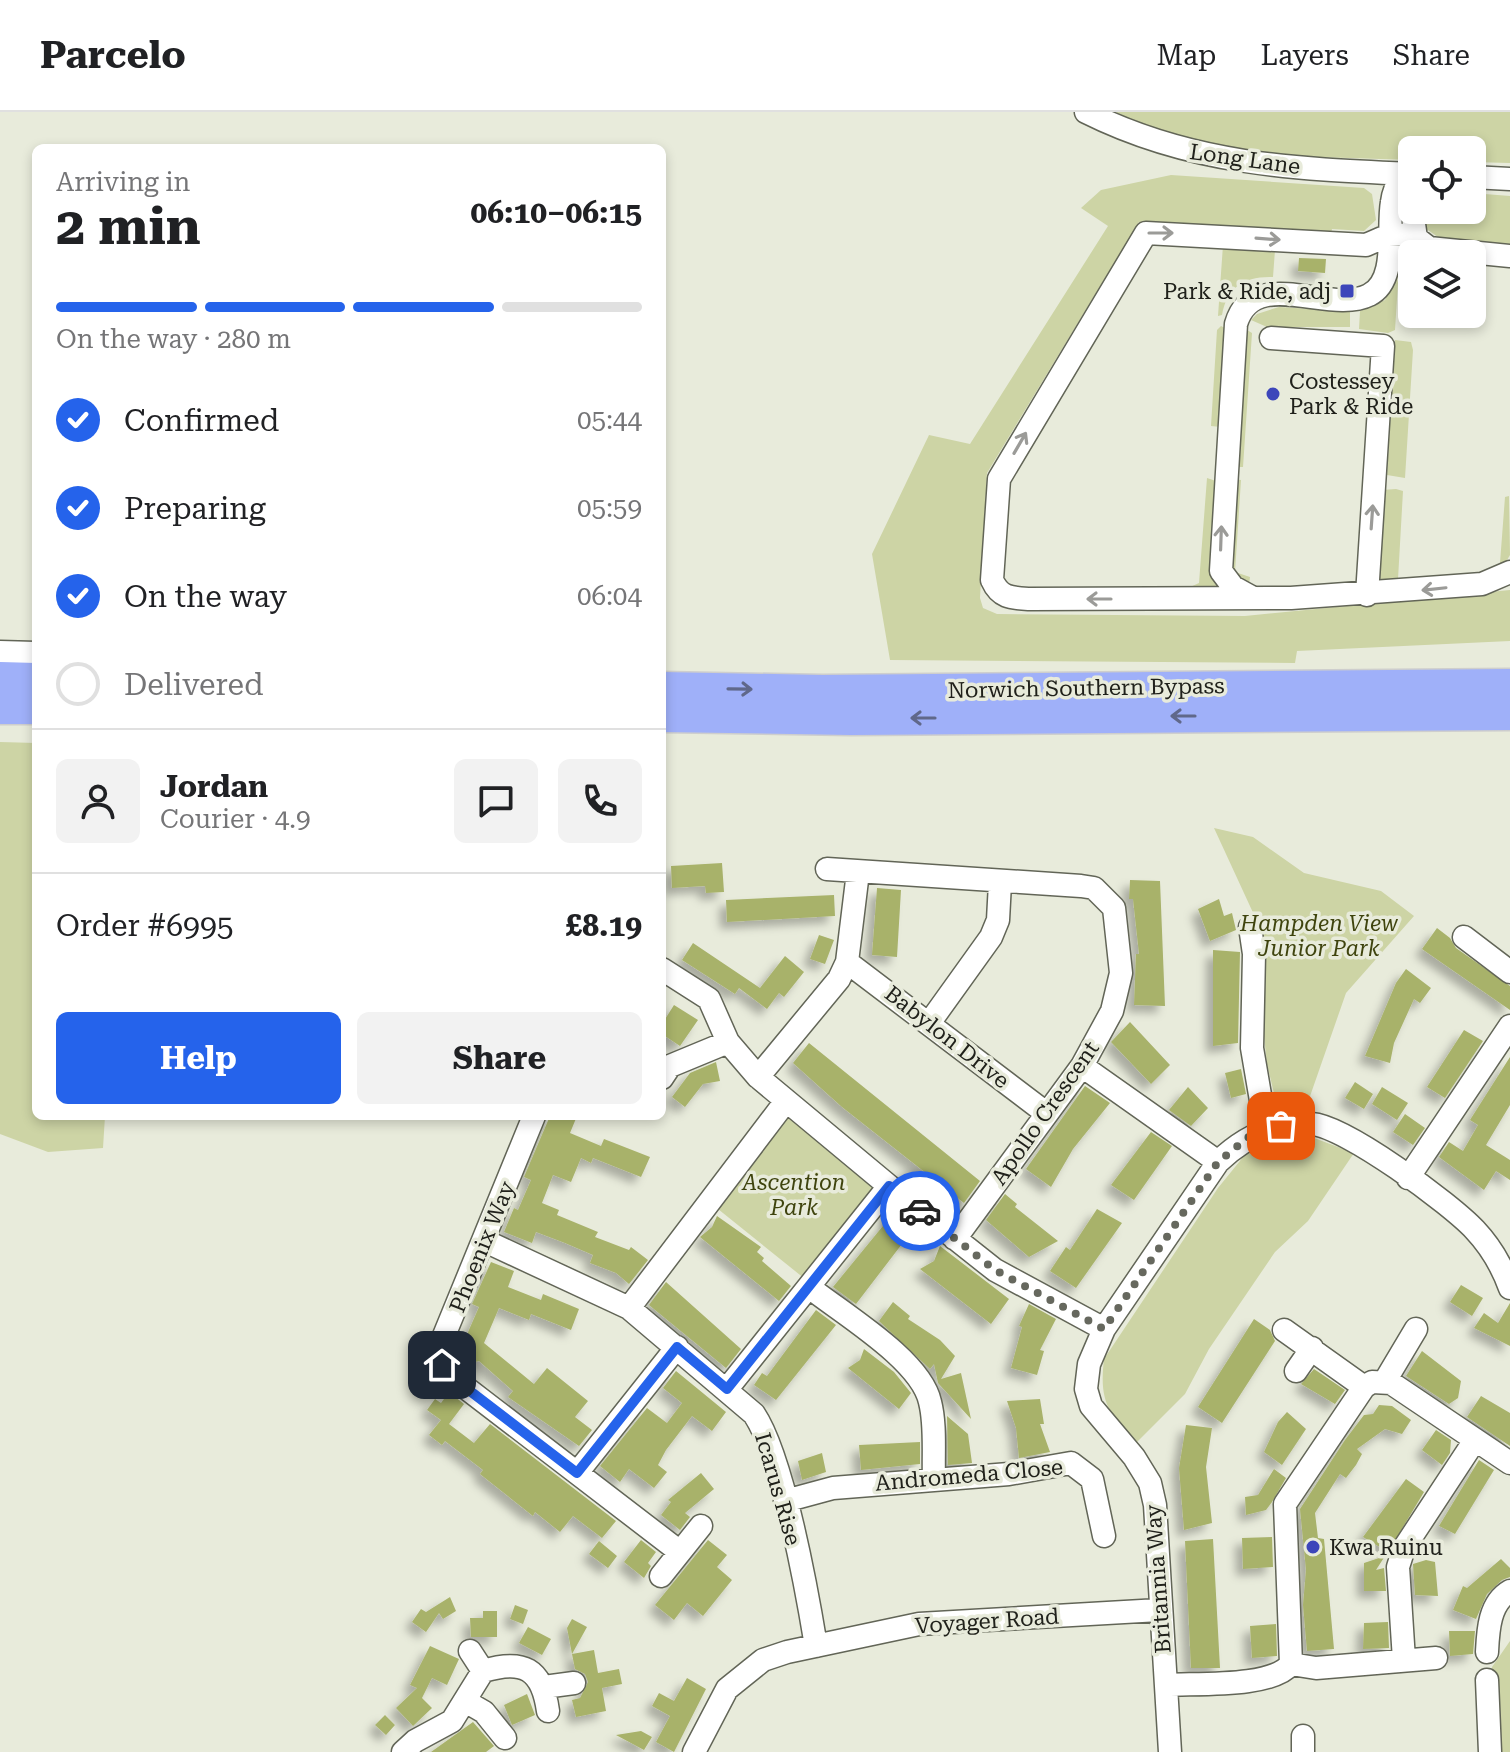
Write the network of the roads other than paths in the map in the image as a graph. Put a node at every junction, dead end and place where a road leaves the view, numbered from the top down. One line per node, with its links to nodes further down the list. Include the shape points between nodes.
1 (1086, 112): 2 (street, Long Lane)
2 (1129, 121): 3 (street, Long Lane, via 1167,147 1221,159)
3 (1398, 173)
4 (1486, 178): 5 (street)
5 (1510, 179)
6 (1398, 189): 9 (street)
7 (1414, 224): 8 (street)
8 (1415, 234): 9 (street); 10 (street, via 1429,248)
9 (1389, 235): 14 (street, one-way to 9, via 1233,587 1221,571 1240,310 1255,298 1272,294 1357,300 1372,294 1383,282); 14 (street, one-way to 9, via 1008,598 997,592 992,580 999,479 1146,233 1366,245)
10 (1510, 256)
11 (1271, 338): 13 (street, one-way to 11, via 1383,346)
12 (1510, 573): 13 (street, one-way to 13, via 1482,584)
13 (1367, 595): 14 (street)
14 (1255, 599)
15 (0, 652): 16 (street)
16 (32, 653)
17 (1510, 670): 21 (highway)
18 (0, 678): 19 (highway)
19 (32, 679)
20 (1510, 685): 21 (highway, Norwich Southern Bypass)
21 (1226, 687): 22 (highway, Norwich Southern Bypass, one-way to 21)
22 (666, 688)
23 (0, 708): 24 (highway)
24 (32, 708)
25 (1510, 714): 26 (highway, Norwich Southern Bypass)
26 (1261, 715): 27 (highway, Norwich Southern Bypass, one-way to 27); 28 (highway)
27 (666, 716)
28 (1510, 728)
29 (827, 869): 30 (street, Apollo Crescent)
30 (858, 872): 31 (street, Apollo Crescent); 34 (street)
31 (1000, 883): 37 (street, via 998,920 991,937); 40 (street, Apollo Crescent, via 1094,888 1114,908 1118,993)
32 (1250, 927): 46 (street, via 1252,1048)
33 (1464, 937): 36 (street)
34 (847, 962): 37 (street, Babylon Drive); 42 (street, via 839,979)
35 (666, 972): 39 (street, via 709,999)
36 (1510, 972)
37 (930, 1022): 44 (street, Babylon Drive)
38 (1510, 1026): 48 (street)
39 (728, 1042): 41 (street); 42 (street)
40 (1082, 1066): 44 (street, Apollo Crescent); 47 (street)
41 (666, 1072)
42 (758, 1077): 43 (street)
43 (786, 1101): 49 (street); 55 (street)
44 (1046, 1113): 50 (street, Apollo Crescent)
45 (532, 1120): 51 (street, Phoenix Way)
46 (1266, 1130): 47 (street, Britannia Way); 48 (street, Britannia Way, via 1323,1126)
47 (1218, 1162): 56 (street, Britannia Way)
48 (1408, 1178): 52 (street, Britannia Way, via 1462,1217)
49 (889, 1186): 50 (street); 53 (street)
50 (955, 1239): 56 (street, via 1009,1279)
51 (485, 1241): 55 (street, Icarus Rise); 66 (street, Phoenix Way, via 441,1343 442,1365)
52 (1506, 1262): 54 (street, Britannia Way)
53 (809, 1287): 63 (street); 67 (street, via 922,1381 930,1402)
54 (1510, 1288)
55 (629, 1308): 59 (street, Icarus Rise)
56 (1104, 1329): 74 (street, Britannia Way, via 1089,1364 1086,1389 1100,1421 1150,1483)
57 (1416, 1329): 62 (street)
58 (1284, 1330): 60 (street)
59 (677, 1347): 63 (street, Icarus Rise); 66 (street)
60 (1312, 1348): 61 (street); 62 (street)
61 (1296, 1371)
62 (1375, 1384): 64 (street); 80 (street, via 1285,1504)
63 (727, 1389): 68 (street, Icarus Rise, via 764,1428)
64 (1475, 1440): 65 (street); 79 (street, via 1401,1557)
65 (1510, 1463)
66 (577, 1473): 71 (street, Phoenix Way)
67 (934, 1478): 68 (street, Andromeda Close, via 833,1488); 70 (street, Andromeda Close, via 1009,1474 1071,1463 1092,1479)
68 (785, 1501): 75 (street, Icarus Rise)
69 (701, 1526): 71 (street)
70 (1104, 1536)
71 (680, 1552): 72 (street)
72 (661, 1576)
73 (1510, 1591): 77 (street, via 1489,1620)
74 (1159, 1610): 75 (street, Voyager Road, via 919,1624); 84 (street, Britannia Way)
75 (816, 1646): 90 (street, Voyager Road, via 763,1660 746,1671 727,1689)
76 (470, 1651): 81 (street)
77 (1487, 1652)
78 (1436, 1658): 79 (street)
79 (1404, 1660): 80 (street, via 1316,1668)
80 (1291, 1664): 84 (street, via 1265,1679)
81 (483, 1671): 85 (street, via 521,1666); 86 (street)
82 (1487, 1680): 92 (street)
83 (574, 1683): 85 (street)
84 (1166, 1685): 91 (street, Britannia Way)
85 (544, 1687): 87 (street)
86 (465, 1701): 88 (street, via 484,1712); 89 (street, via 452,1721)
87 (548, 1711)
88 (505, 1738)
89 (403, 1752)
90 (694, 1752)
91 (1170, 1752)
92 (1490, 1752)

